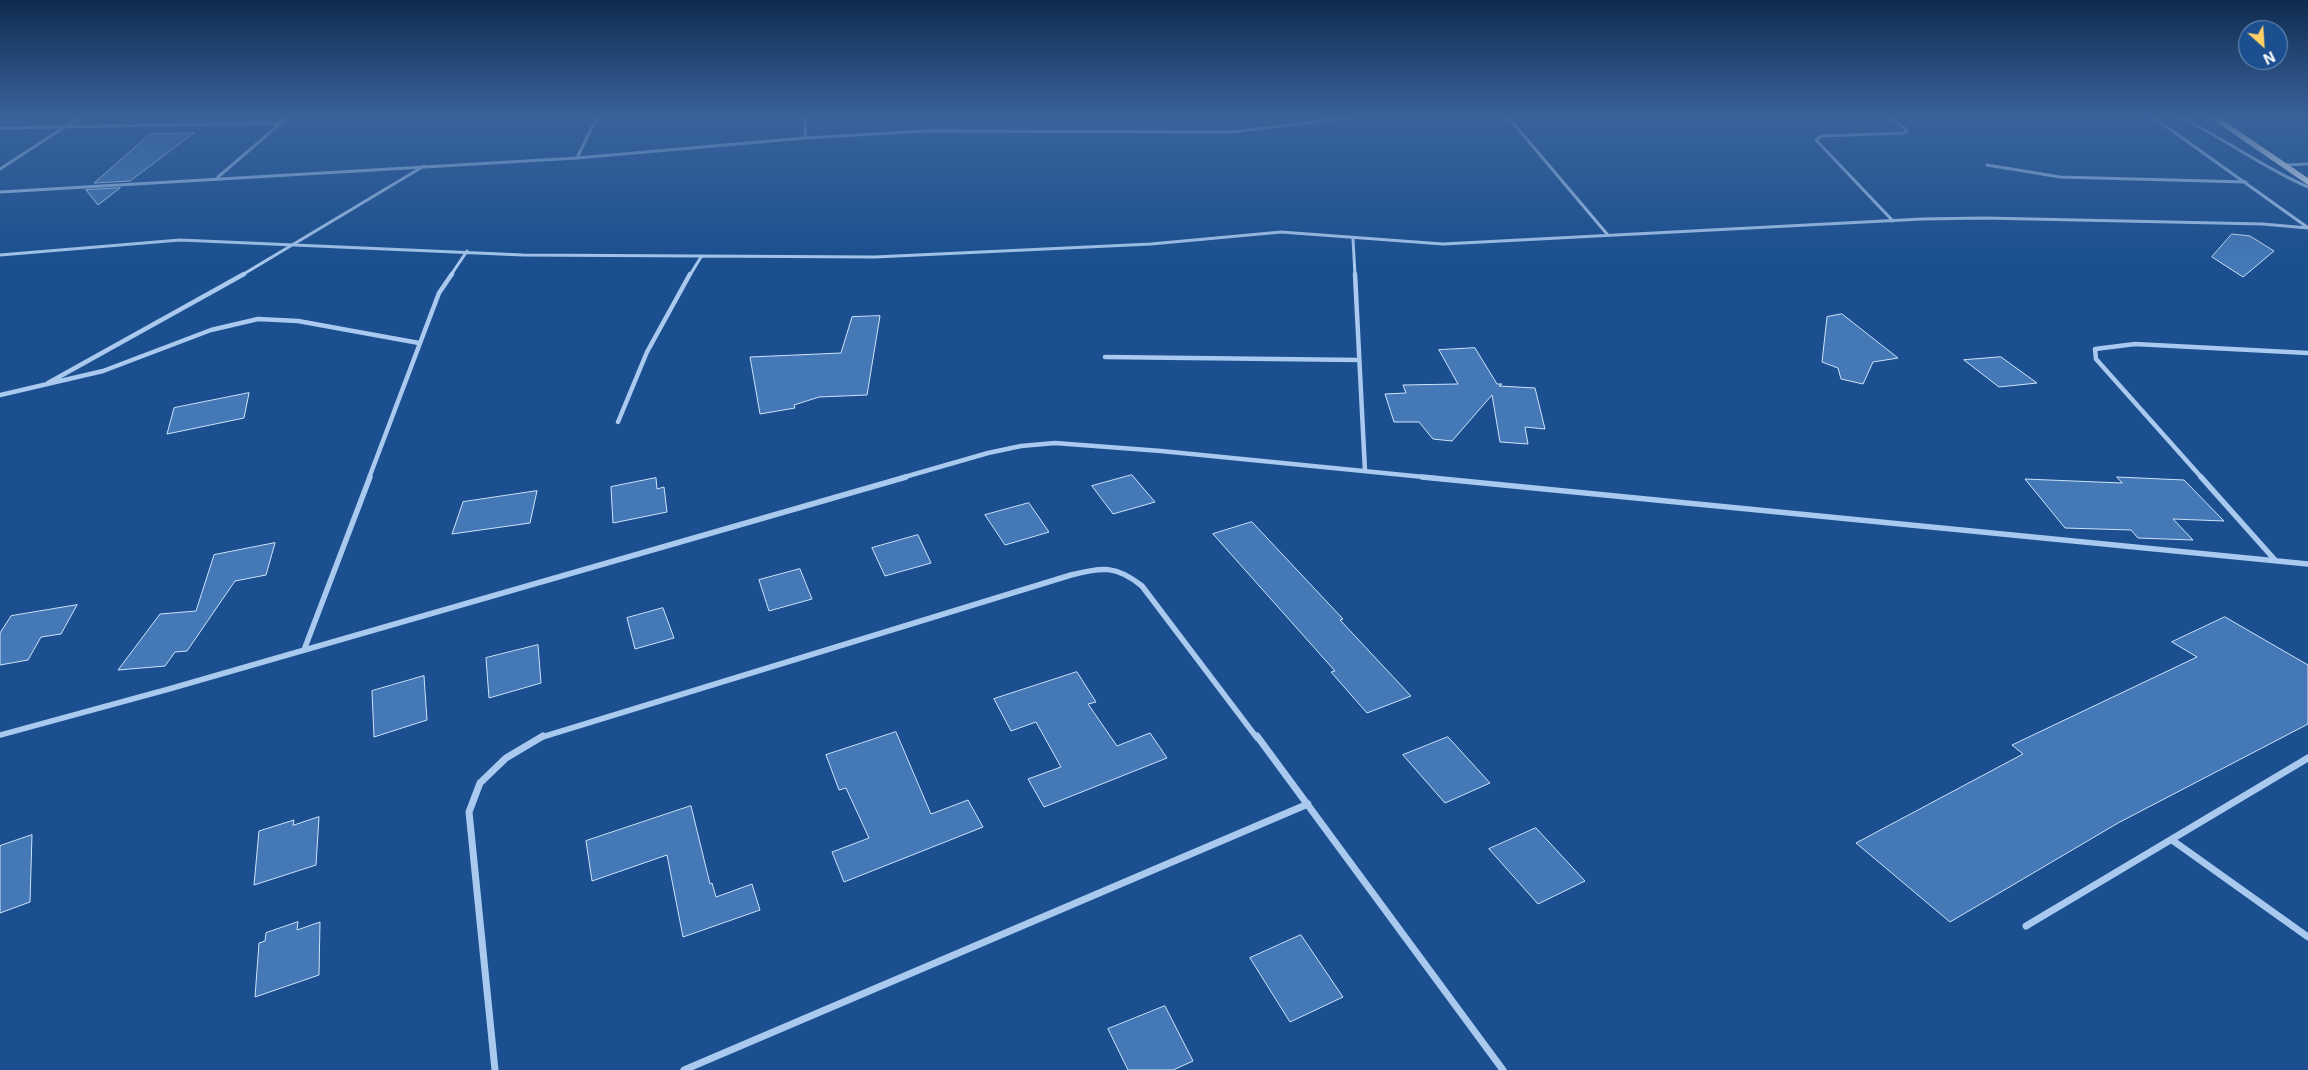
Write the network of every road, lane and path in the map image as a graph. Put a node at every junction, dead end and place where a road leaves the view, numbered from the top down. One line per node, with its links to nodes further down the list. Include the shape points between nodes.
1 (229, 167): 10 (street)
2 (407, 167): 10 (street)
3 (423, 167): 19 (street)
4 (1550, 167): 17 (street)
5 (1842, 167): 15 (street)
6 (1999, 167): 11 (street, via 2060,177)
7 (2224, 167): 11 (street)
8 (2265, 167): 13 (street)
9 (2287, 167): 12 (highway)
10 (218, 177): 14 (street)
11 (2246, 182): 16 (street)
12 (2308, 182)
13 (2308, 187)
14 (0, 192)
15 (1893, 221): 16 (street, via 1984,218 2263,224); 17 (street)
16 (2308, 228)
17 (1607, 234): 18 (street, via 1443,244)
18 (1353, 239): 22 (street, via 1281,232 1151,244 875,257); 26 (street)
19 (295, 244): 20 (street); 21 (street, via 180,240); 27 (street)
20 (467, 251): 22 (street, via 523,255); 23 (street, via 439,293)
21 (0, 255)
22 (701, 257): 29 (street, via 647,352)
23 (419, 344): 27 (street, via 380,334 284,319 258,319 204,333 105,370); 33 (street)
24 (2308, 354): 31 (street, via 2135,344 2095,349 2096,359)
25 (1105, 357): 26 (street)
26 (1359, 360): 30 (street)
27 (48, 383): 28 (street)
28 (0, 395)
29 (618, 422)
30 (1365, 471): 31 (street); 33 (street, via 1091,445 1021,446 952,463)
31 (2276, 560): 32 (street)
32 (2308, 564)
33 (304, 650): 34 (street)
34 (0, 735)
35 (2308, 758): 37 (street)
36 (1308, 804): 40 (street, via 1142,586 1126,572 1101,568 538,738 506,758 480,783 469,812); 41 (street); 42 (street)
37 (2172, 840): 38 (street); 39 (street)
38 (2026, 926)
39 (2308, 937)
40 (495, 1070)
41 (684, 1070)
42 (1503, 1070)

